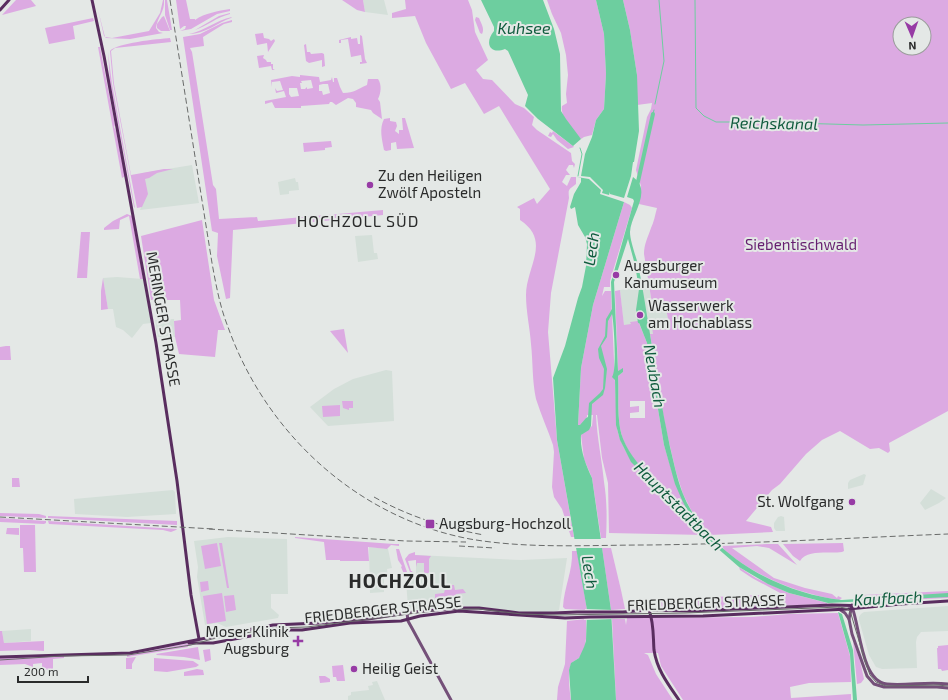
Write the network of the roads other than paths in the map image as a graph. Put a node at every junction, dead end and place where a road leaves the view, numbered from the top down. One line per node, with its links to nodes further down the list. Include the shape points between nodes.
1 (9, 0): 3 (main road)
2 (92, 0): 12 (main road, MERINGER STRASSE, via 156,343)
3 (0, 10)
4 (948, 601): 5 (main road, FRIEDBERGER STRASSE)
5 (852, 608): 6 (main road, FRIEDBERGER STRASSE, via 827,605 690,611); 7 (main road, FRIEDBERGER STRASSE); 11 (street); 14 (street, via 861,646)
6 (649, 610): 8 (main road, FRIEDBERGER STRASSE, via 534,614 461,608); 9 (main road)
7 (842, 610): 9 (main road, FRIEDBERGER STRASSE); 11 (street)
8 (406, 613): 10 (street); 12 (main road, FRIEDBERGER STRASSE, via 363,619 273,625)
9 (652, 616): 10 (main road, FRIEDBERGER STRASSE, via 577,618 459,611); 19 (main road, via 654,650 658,666)
10 (408, 619): 12 (main road, FRIEDBERGER STRASSE, via 274,631 213,643); 18 (street)
11 (849, 619): 15 (street)
12 (199, 641): 13 (main road, FRIEDBERGER STRASSE, via 130,653)
13 (0, 657)
14 (872, 675): 15 (street); 16 (street, via 879,682 886,684)
15 (868, 678): 17 (street, via 881,687)
16 (948, 684)
17 (948, 688)
18 (451, 700)
19 (679, 700)

